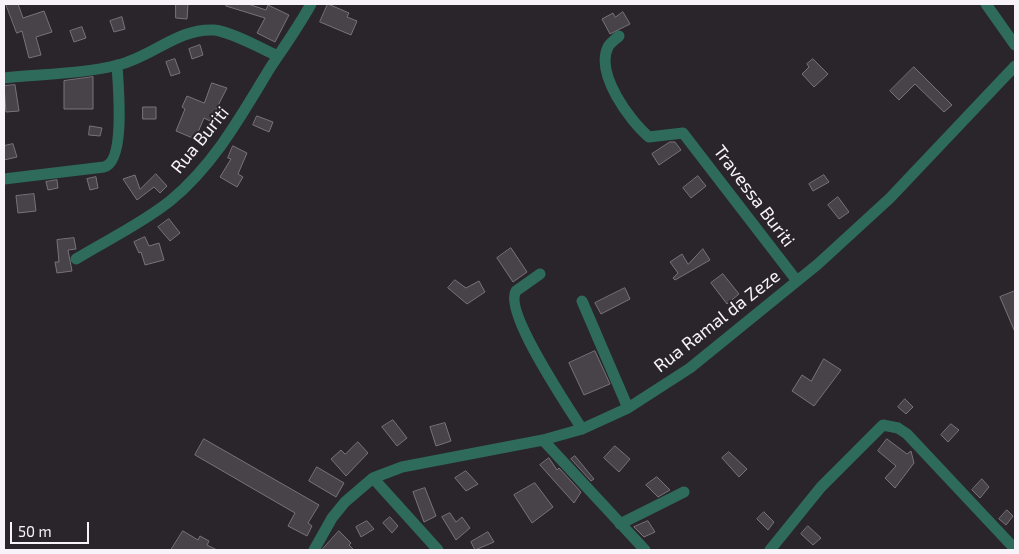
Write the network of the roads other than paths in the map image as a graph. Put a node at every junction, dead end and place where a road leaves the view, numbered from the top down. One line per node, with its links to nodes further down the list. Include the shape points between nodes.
1 (311, 4): 5 (street, Rua Buriti)
2 (986, 4): 4 (street)
3 (619, 36): 12 (street, Travessa Buriti, via 608,47 606,60 615,96 649,137 683,133)
4 (1015, 45)
5 (278, 56): 6 (street, via 213,30 180,36 137,59); 10 (street, Rua Buriti, via 227,138 193,178 151,214)
6 (117, 65): 8 (street); 9 (street, via 118,135 111,164)
7 (1015, 66): 12 (street, Rua Ramal da Zeze, via 890,198)
8 (4, 78)
9 (4, 179)
10 (76, 258)
11 (540, 274): 15 (street, via 516,291 514,302 540,364)
12 (797, 281): 14 (street, Rua Ramal da Zeze, via 690,368)
13 (582, 301): 14 (street)
14 (628, 408): 15 (street, Rua Ramal da Zeze)
15 (582, 429): 16 (street, Rua Ramal da Zeze)
16 (543, 440): 17 (street, Rua Ramal da Zeze, via 402,467); 19 (street)
17 (373, 478): 21 (street, Rua Ramal da Zeze, via 332,518); 22 (street)
18 (684, 492): 19 (street)
19 (620, 524): 23 (street)
20 (1015, 549): 24 (street, via 907,434 883,425 821,487)
21 (314, 550)
22 (438, 550)
23 (645, 550)
24 (770, 550)

